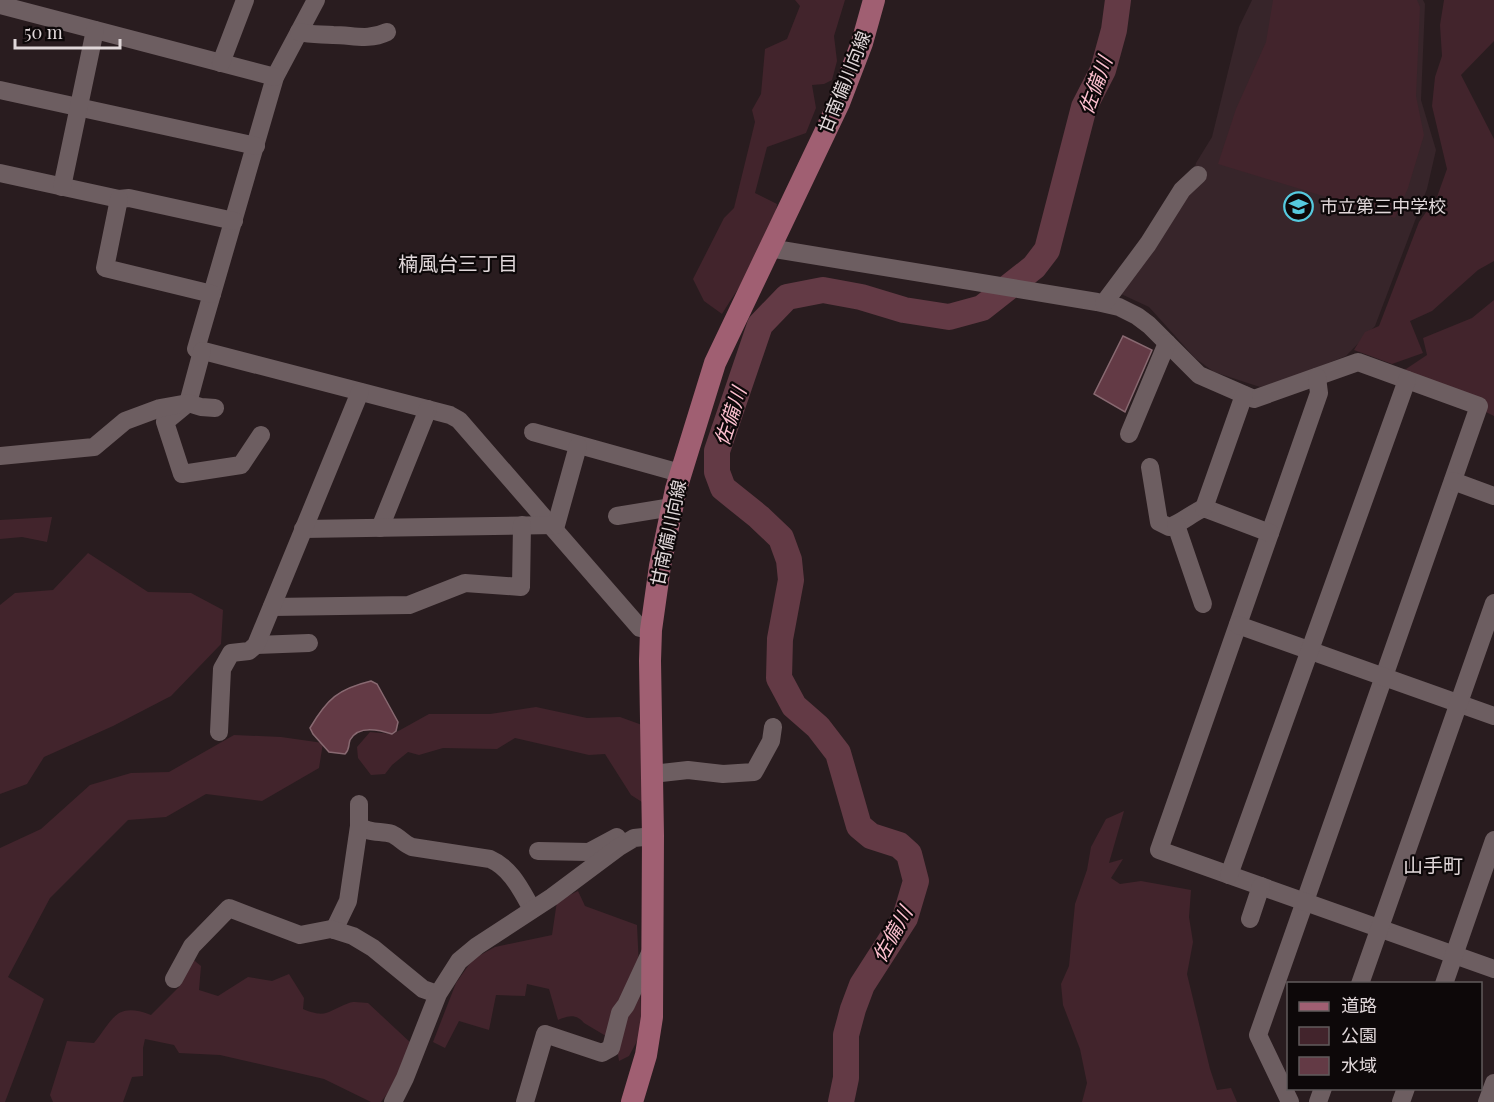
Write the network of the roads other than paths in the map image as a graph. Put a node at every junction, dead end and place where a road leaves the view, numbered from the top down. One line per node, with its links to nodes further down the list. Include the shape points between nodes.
1 (245, 0): 8 (street)
2 (316, 0): 6 (street)
3 (874, 0): 18 (main road, 甘南備川向線, via 839,103)
4 (0, 5): 5 (street)
5 (95, 30): 8 (street); 11 (street)
6 (299, 32): 7 (street, via 355,38); 9 (street)
7 (387, 32)
8 (221, 63): 9 (street)
9 (276, 77): 12 (street)
10 (0, 90): 11 (street)
11 (80, 108): 12 (street); 15 (street)
12 (256, 146): 17 (street)
13 (0, 173): 15 (street)
14 (1198, 175): 20 (street, via 1182,190)
15 (62, 187): 16 (street)
16 (119, 199): 17 (street); 19 (street, via 105,268)
17 (234, 221): 19 (street)
18 (769, 248): 20 (street); 36 (main road, 甘南備川向線, via 715,363)
19 (212, 294): 22 (street, via 196,349)
20 (1104, 303): 21 (street, via 1137,316)
21 (1167, 343): 26 (street, via 1199,375); 31 (street)
22 (202, 351): 25 (street); 27 (street)
23 (1317, 377): 24 (street, via 1358,362); 26 (street, via 1254,399); 47 (street, via 1319,393)
24 (1407, 380): 37 (street, via 1479,406); 56 (street)
25 (360, 392): 29 (street); 46 (street)
26 (1244, 395): 40 (street)
27 (188, 403): 28 (street); 32 (street, via 165,422 182,474 241,465); 34 (street, via 125,421 94,447)
28 (215, 408)
29 (428, 409): 43 (street, via 459,420); 45 (street)
30 (533, 432): 33 (street)
31 (1130, 434)
32 (261, 435)
33 (578, 446): 36 (street); 43 (street, via 556,525)
34 (0, 456)
35 (1150, 467): 44 (street, via 1159,522 1169,527)
36 (680, 473): 39 (main road, 甘南備川向線)
37 (1453, 481): 38 (street); 57 (street)
38 (1494, 496)
39 (672, 507): 41 (street); 52 (main road, 甘南備川向線)
40 (1204, 508): 44 (street); 47 (street)
41 (617, 516)
42 (522, 525): 43 (street); 45 (street); 50 (street, via 521,586 465,583 409,605)
43 (551, 525): 52 (street, via 640,628)
44 (1176, 525): 49 (street)
45 (380, 528): 46 (street)
46 (303, 529): 50 (street)
47 (1270, 532): 51 (street)
48 (1494, 603): 53 (street)
49 (1203, 604)
50 (272, 607): 55 (street)
51 (1238, 625): 56 (street); 68 (street, via 1158,850)
52 (651, 630): 62 (main road, 甘南備川向線)
53 (1489, 634): 58 (street)
54 (309, 643): 55 (street)
55 (256, 645): 61 (street, via 249,651 231,653 222,669)
56 (1310, 651): 57 (street); 68 (street)
57 (1384, 677): 58 (street); 70 (street)
58 (1459, 703): 59 (street); 73 (street)
59 (1494, 716)
60 (773, 727): 62 (street, via 771,741 754,772 688,770)
61 (219, 732)
62 (652, 774): 65 (main road, 甘南備川向線)
63 (359, 804): 64 (street)
64 (359, 826): 71 (street, via 395,835 412,848 497,862 513,877); 74 (street, via 348,901)
65 (648, 836): 67 (street, via 639,829 589,852); 71 (street, via 634,838 619,847); 75 (main road, 甘南備川向線)
66 (1494, 840): 76 (street)
67 (538, 851)
68 (1229, 875): 69 (street)
69 (1261, 886): 70 (street); 72 (street)
70 (1305, 902): 73 (street); 86 (street, via 1258,1035)
71 (532, 909): 81 (street, via 466,954)
72 (1250, 919)
73 (1379, 928): 76 (street); 79 (street)
74 (334, 930): 78 (street, via 300,934 230,908 192,946); 81 (street, via 373,948 423,989)
75 (653, 946): 84 (street, via 620,1013 611,1047 602,1053 545,1034); 85 (main road, 甘南備川向線, via 650,1035)
76 (1454, 954): 77 (street); 80 (street)
77 (1494, 969)
78 (174, 979)
79 (1361, 982)
80 (1445, 982)
81 (437, 994): 83 (street)
82 (1494, 1083): 87 (street)
83 (393, 1102)
84 (525, 1102)
85 (632, 1102)
86 (1290, 1102)
87 (1487, 1102)

